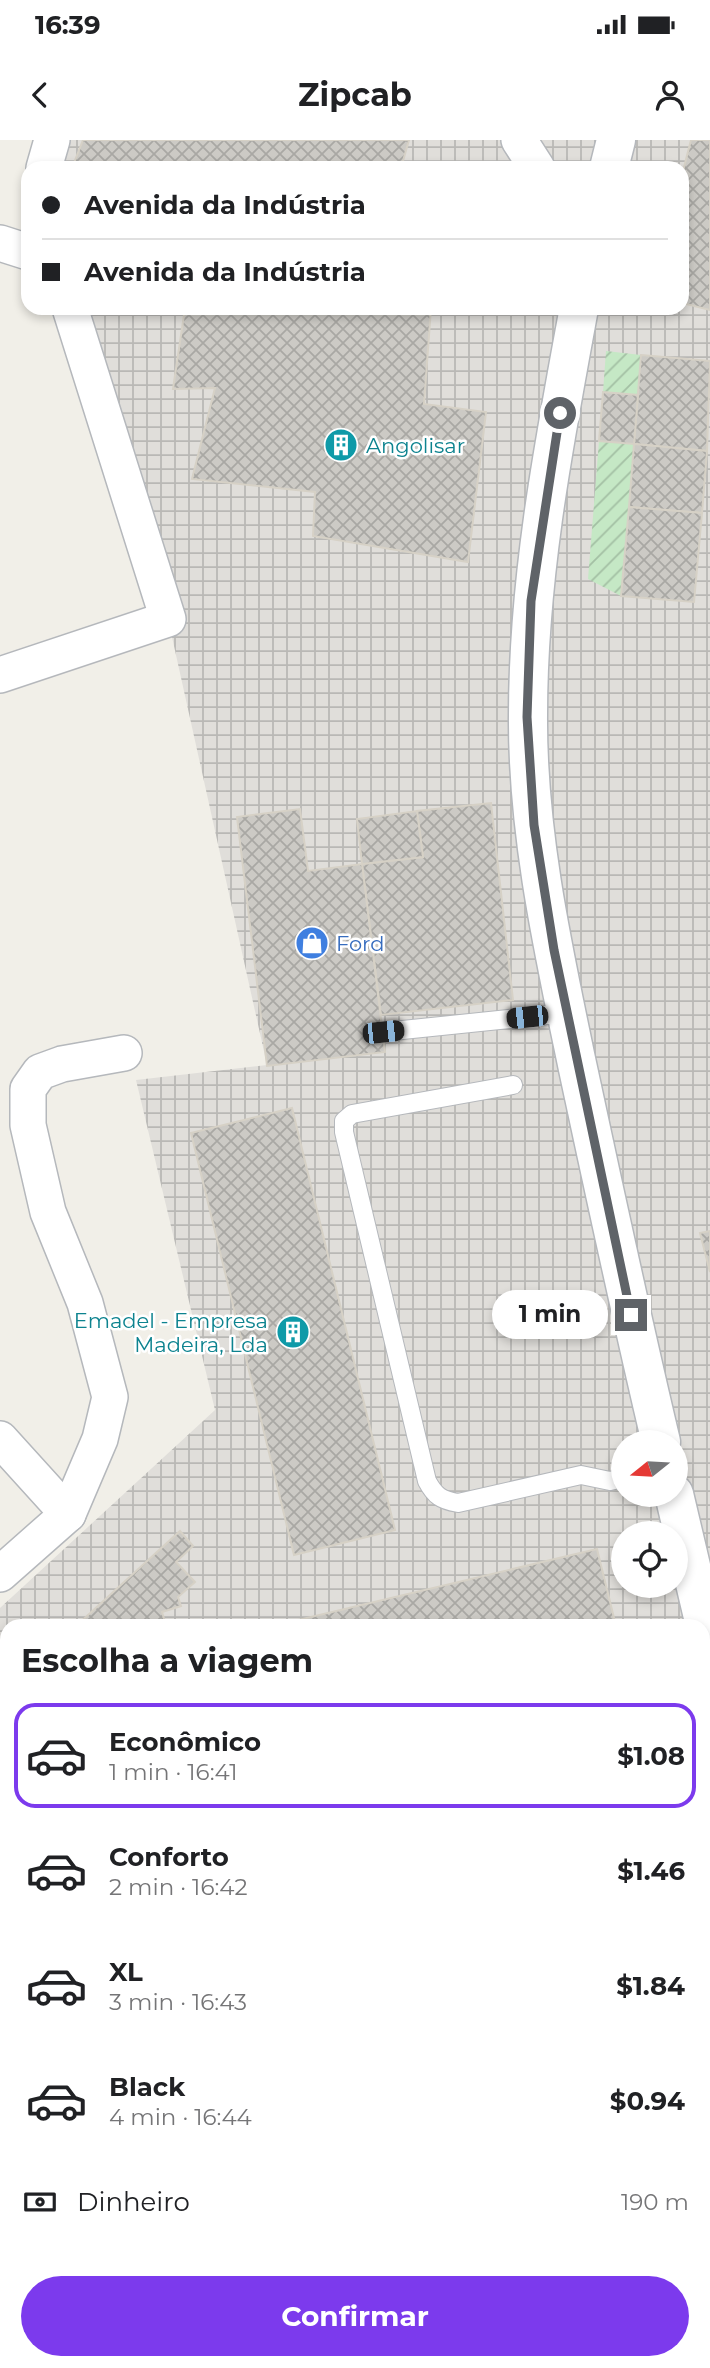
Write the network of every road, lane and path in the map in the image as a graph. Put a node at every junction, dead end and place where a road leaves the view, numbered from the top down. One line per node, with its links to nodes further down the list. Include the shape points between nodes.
1 (52, 140): 4 (street)
2 (519, 140): 5 (street)
3 (616, 140): 6 (street)
4 (46, 161)
5 (532, 161)
6 (611, 161)
7 (72, 315): 9 (street, via 168,619)
8 (578, 315): 10 (street, via 531,601 527,717 534,825)
9 (0, 675)
10 (567, 1013): 11 (lane); 14 (street)
11 (383, 1032)
12 (124, 1053): 18 (street, via 40,1072 28,1089 28,1125 48,1212 85,1303 110,1398 100,1439)
13 (513, 1085): 16 (lane, via 352,1114 344,1121 427,1481 434,1495 458,1503 581,1475)
14 (658, 1430)
15 (0, 1439): 18 (street)
16 (611, 1481)
17 (677, 1507): 20 (street)
18 (68, 1514): 19 (street)
19 (0, 1574)
20 (703, 1619)

